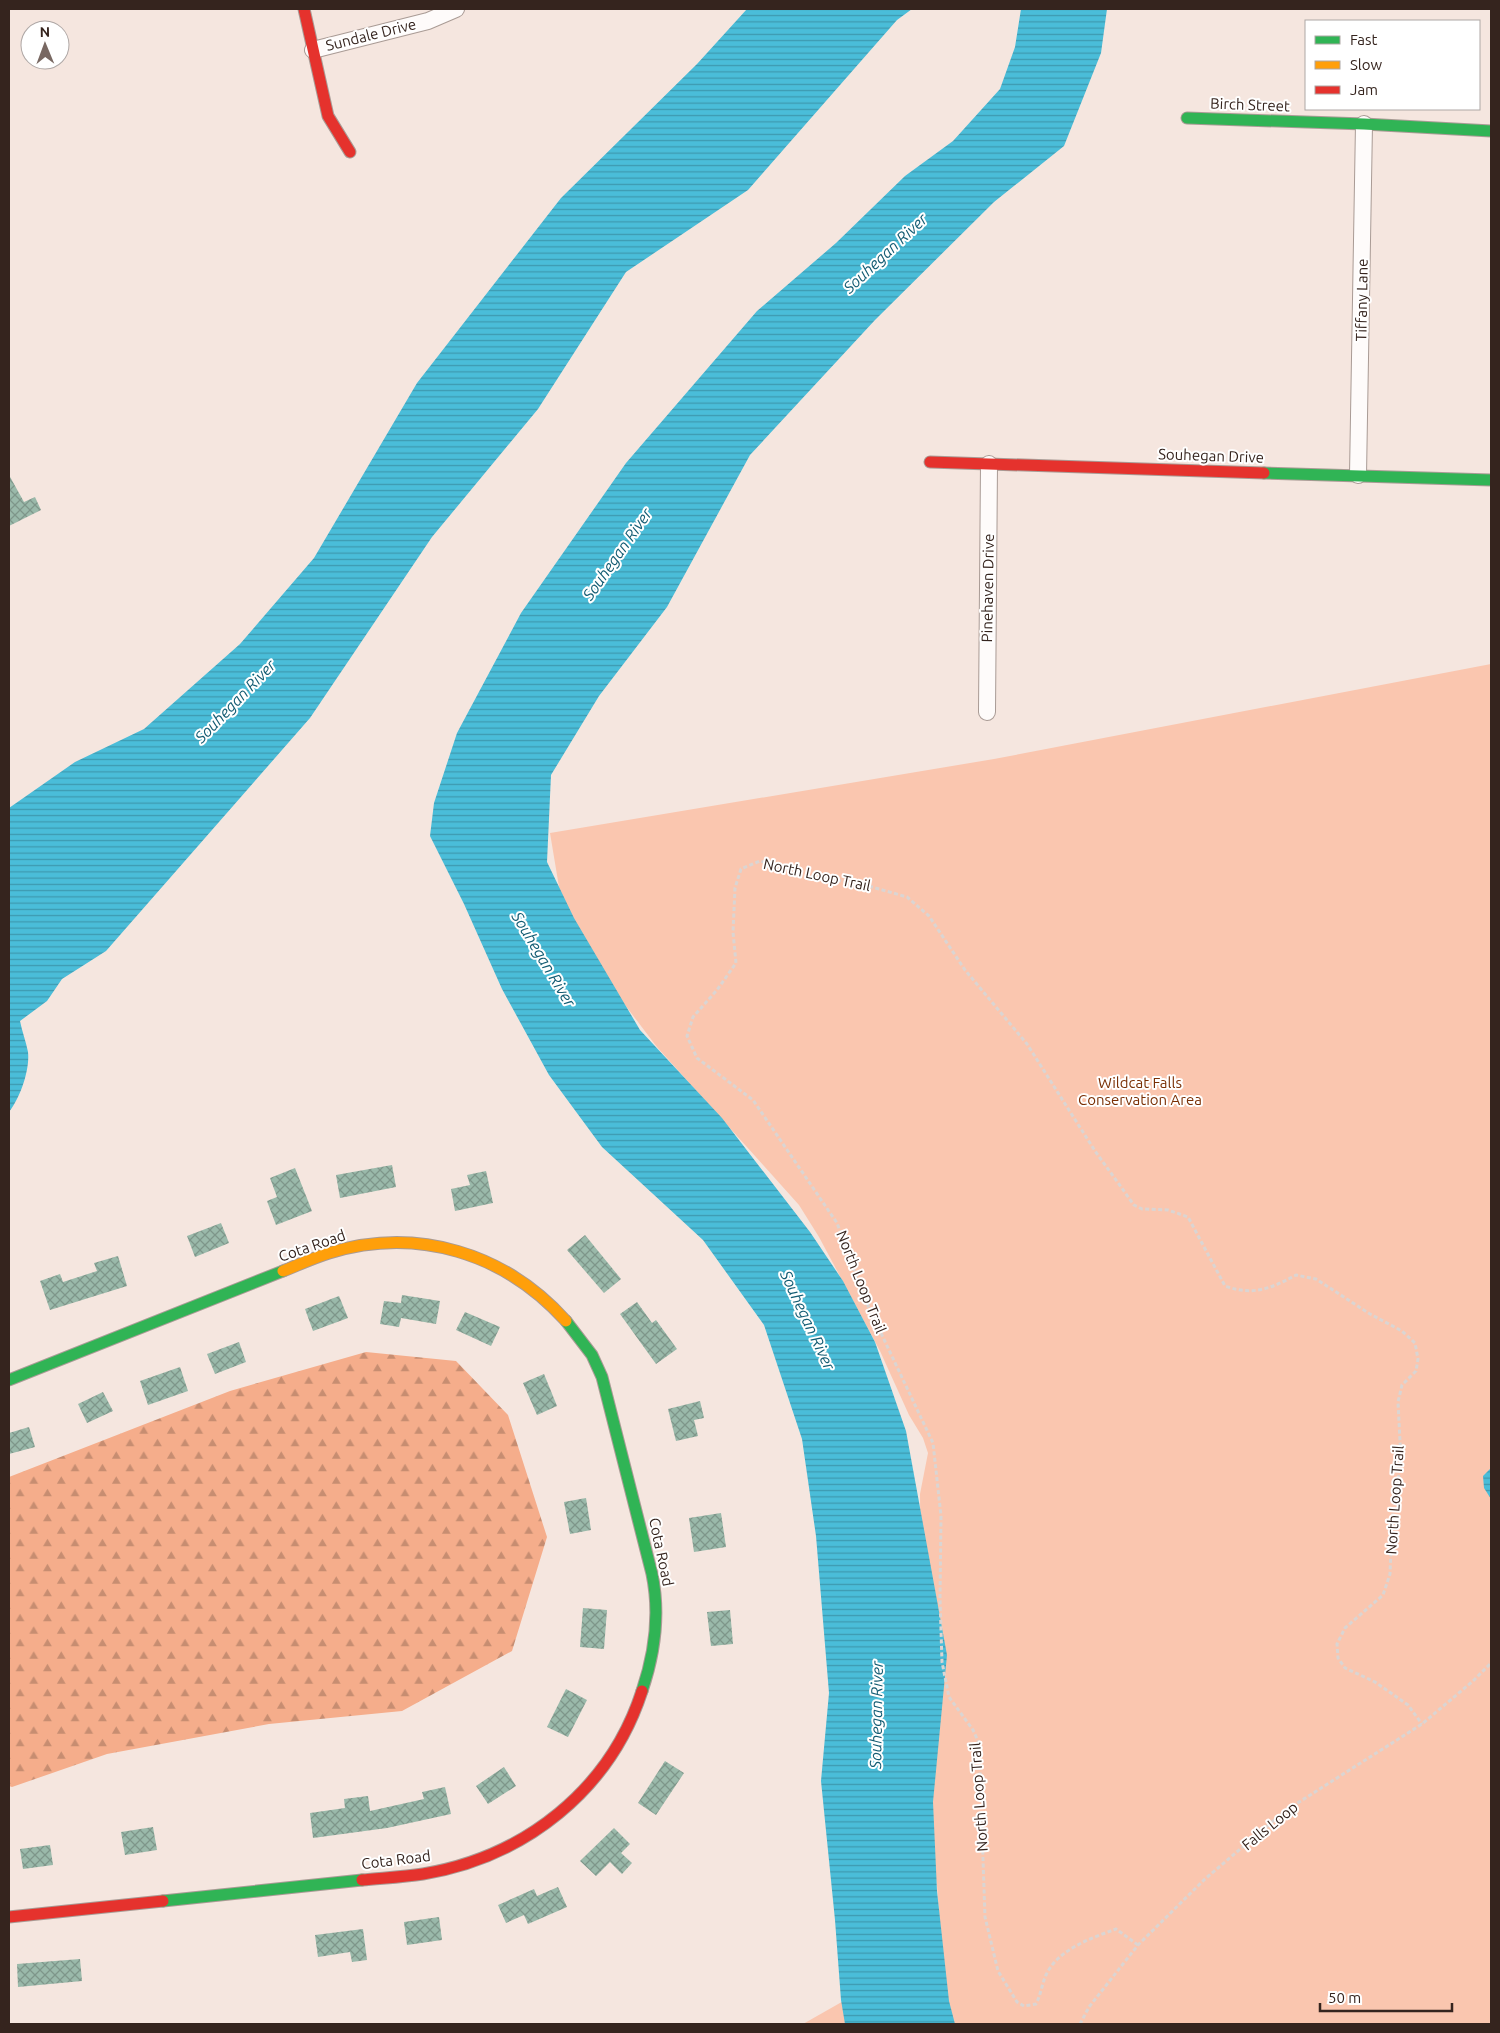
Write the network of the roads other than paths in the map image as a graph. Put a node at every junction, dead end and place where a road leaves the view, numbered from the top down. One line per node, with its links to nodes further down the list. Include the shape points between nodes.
1 (304, 9): 3 (street)
2 (456, 9): 3 (street, Sundale Drive, via 428,21)
3 (313, 50): 7 (street, via 328,116)
4 (1188, 118): 5 (street, Birch Street)
5 (1364, 124): 6 (street, Birch Street); 10 (street, Tiffany Lane)
6 (1491, 131)
7 (350, 152)
8 (930, 462): 9 (street, Souhegan Drive)
9 (989, 464): 10 (street, Souhegan Drive); 12 (street, Pinehaven Drive)
10 (1358, 476): 11 (street, Souhegan Drive)
11 (1491, 480)
12 (987, 712)
13 (9, 1380): 14 (street, Cota Road, via 329,1253 356,1247 411,1244 440,1248 494,1264 535,1292 592,1354 610,1401 651,1565 656,1598 656,1628 644,1690 619,1746 582,1794 535,1832 508,1848 458,1866 423,1874)
14 (9, 1917)

